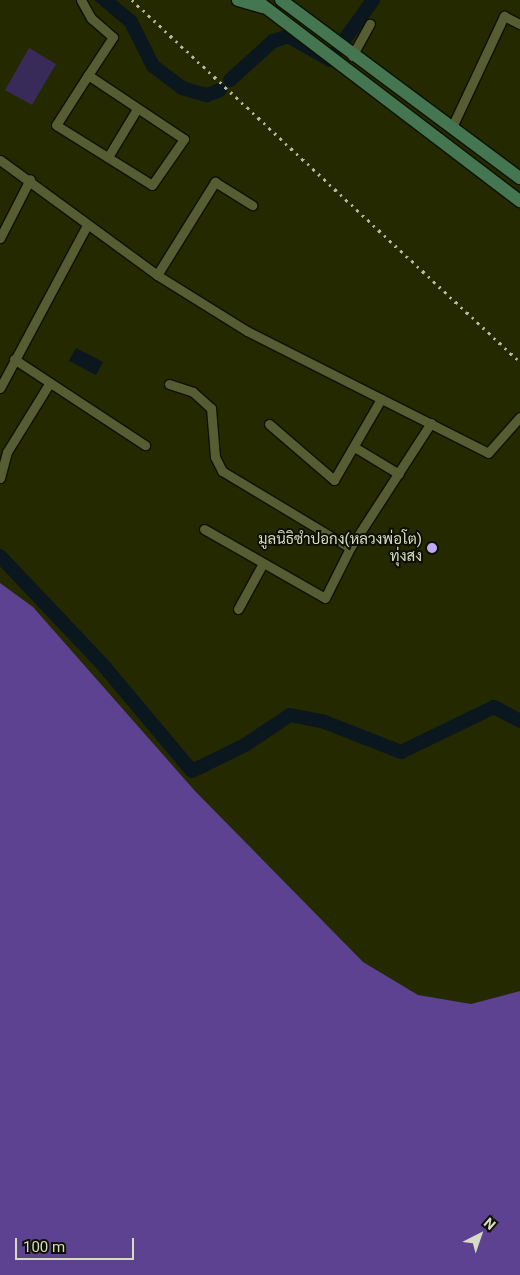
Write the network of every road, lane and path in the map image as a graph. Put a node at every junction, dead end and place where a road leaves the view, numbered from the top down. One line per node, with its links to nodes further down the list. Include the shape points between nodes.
1 (81, 0): 9 (street, via 91,18 113,37)
2 (238, 0): 5 (main road)
3 (256, 0): 5 (main road)
4 (281, 0): 8 (main road)
5 (268, 9): 8 (main road, via 304,36)
6 (370, 24): 8 (street)
7 (520, 24): 11 (street, via 504,16)
8 (346, 56): 11 (main road); 16 (main road)
9 (88, 75): 10 (street); 12 (street, via 56,125)
10 (138, 109): 12 (street); 12 (street, via 184,139 152,185)
11 (452, 127): 14 (main road)
12 (108, 156)
13 (0, 160): 15 (street)
14 (520, 178)
15 (30, 179): 18 (street); 19 (street)
16 (520, 201)
17 (252, 205): 20 (street, via 215,182)
18 (87, 225): 20 (street); 21 (street)
19 (0, 238)
20 (157, 275): 25 (street, via 247,331)
21 (14, 360): 22 (street); 24 (street)
22 (49, 384): 29 (street); 32 (street, via 7,452)
23 (169, 384): 34 (street, via 193,392 211,408 215,457 222,471)
24 (0, 388)
25 (382, 398): 27 (street); 30 (street)
26 (520, 417): 27 (street, via 488,453)
27 (431, 423): 31 (street)
28 (269, 424): 30 (street, via 334,480)
29 (145, 445)
30 (356, 448): 31 (street)
31 (399, 474): 34 (street)
32 (0, 478)
33 (204, 529): 35 (street)
34 (350, 548): 35 (street, via 325,598)
35 (262, 565): 36 (street)
36 (238, 609)

